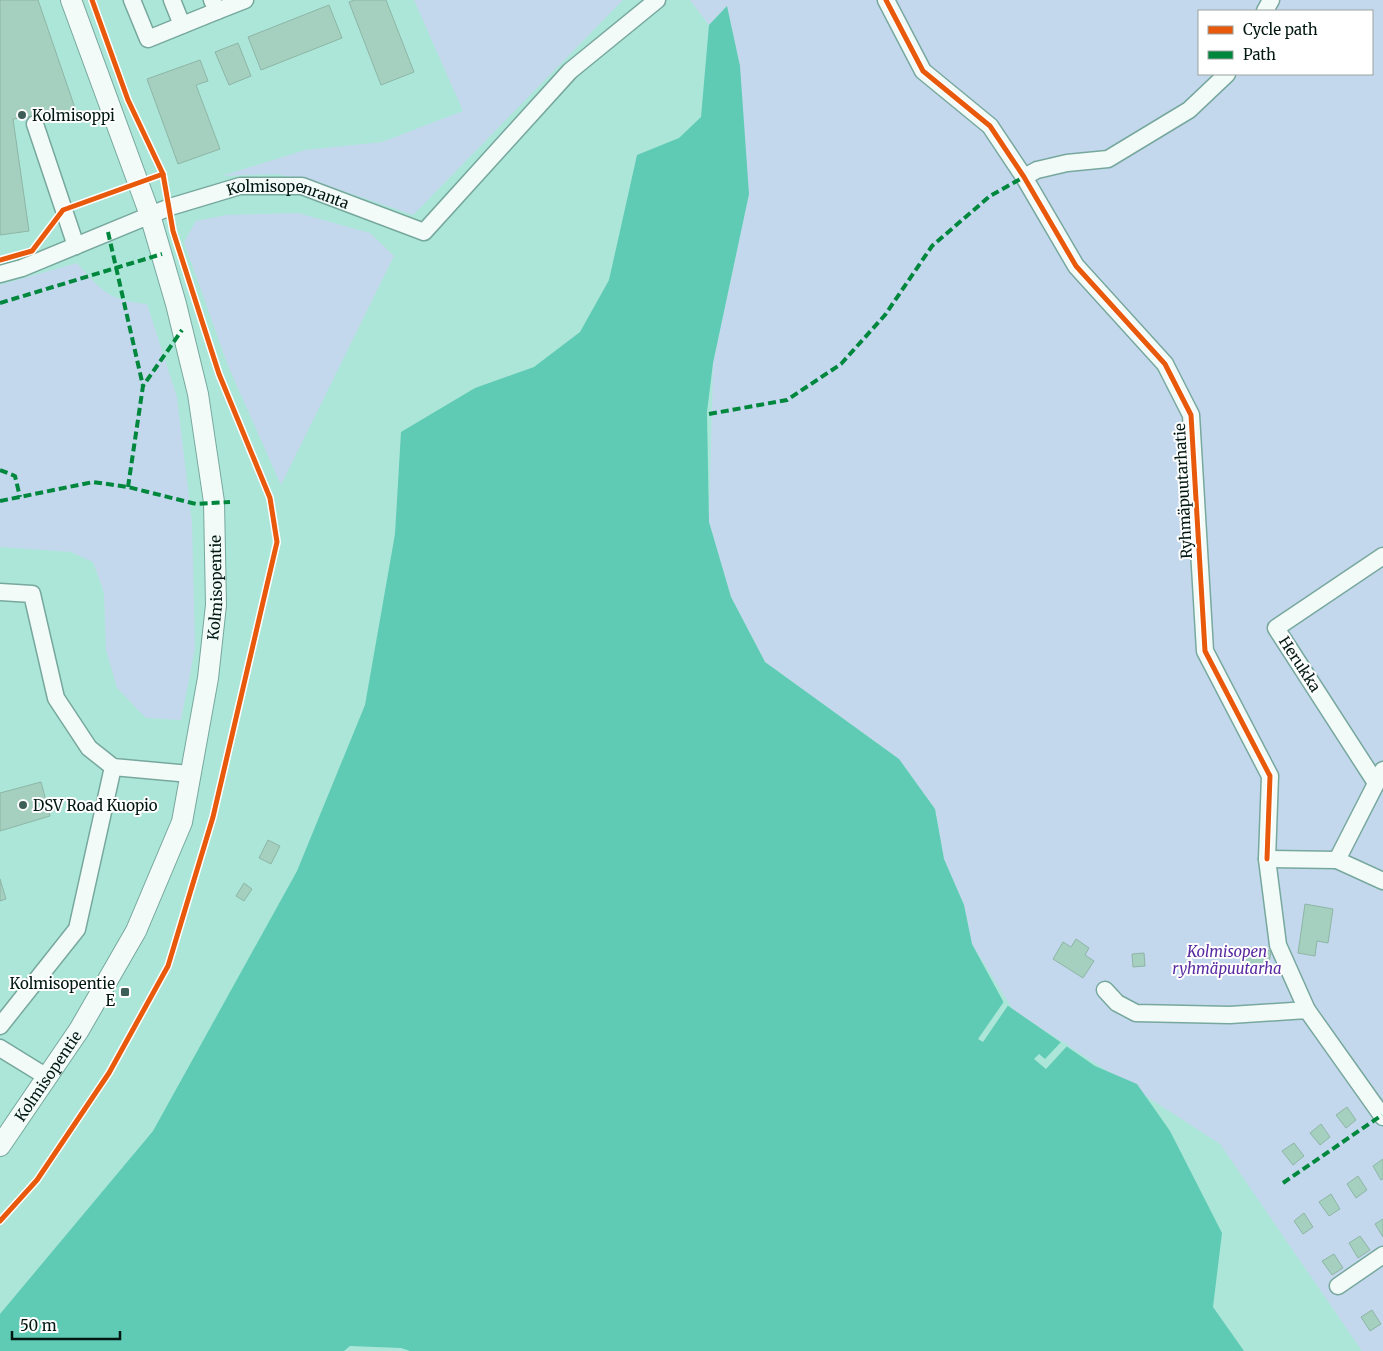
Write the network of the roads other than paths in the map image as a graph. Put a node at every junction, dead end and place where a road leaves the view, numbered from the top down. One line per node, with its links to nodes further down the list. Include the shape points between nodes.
1 (71, 0): 12 (main road, Kolmisopentie)
2 (132, 0): 8 (street, via 148,39)
3 (172, 0): 8 (street)
4 (245, 0): 7 (street)
5 (657, 0): 12 (street, Kolmisopenranta, via 570,71 424,232 302,186 240,186)
6 (886, 0): 11 (street, Ryhmäpuutarhatie, via 923,70 990,126)
7 (214, 6): 8 (street)
8 (182, 25)
9 (1226, 75): 11 (street, via 1189,110 1108,159 1067,163 1037,170)
10 (35, 124): 13 (street)
11 (1024, 177): 20 (street, Ryhmäpuutarhatie, via 1076,266 1165,364 1191,415 1205,651 1270,776)
12 (150, 215): 13 (street, Kolmisopenranta); 18 (main road, Kolmisopentie, via 198,394 214,502 216,605 208,678)
13 (76, 246): 14 (street, Kolmisopenranta)
14 (0, 274)
15 (1383, 556): 19 (street, Herukka, via 1276,628)
16 (0, 592): 17 (street, via 32,594 56,698 89,748)
17 (113, 767): 18 (street); 25 (street, via 77,929)
18 (190, 774): 27 (main road, Kolmisopentie, via 182,822 136,932 80,1030)
19 (1380, 776): 21 (street)
20 (1267, 859): 21 (street); 24 (street, Ryhmäpuutarhatie, via 1278,945)
21 (1337, 860): 22 (street)
22 (1383, 881)
23 (1105, 990): 24 (street, via 1117,1003 1136,1013 1230,1015)
24 (1307, 1010): 28 (street, Ryhmäpuutarhatie)
25 (0, 1026)
26 (0, 1048): 27 (street)
27 (47, 1078): 29 (main road, Kolmisopentie)
28 (1383, 1117)
29 (0, 1146)
30 (1383, 1255): 31 (street)
31 (1338, 1286)

